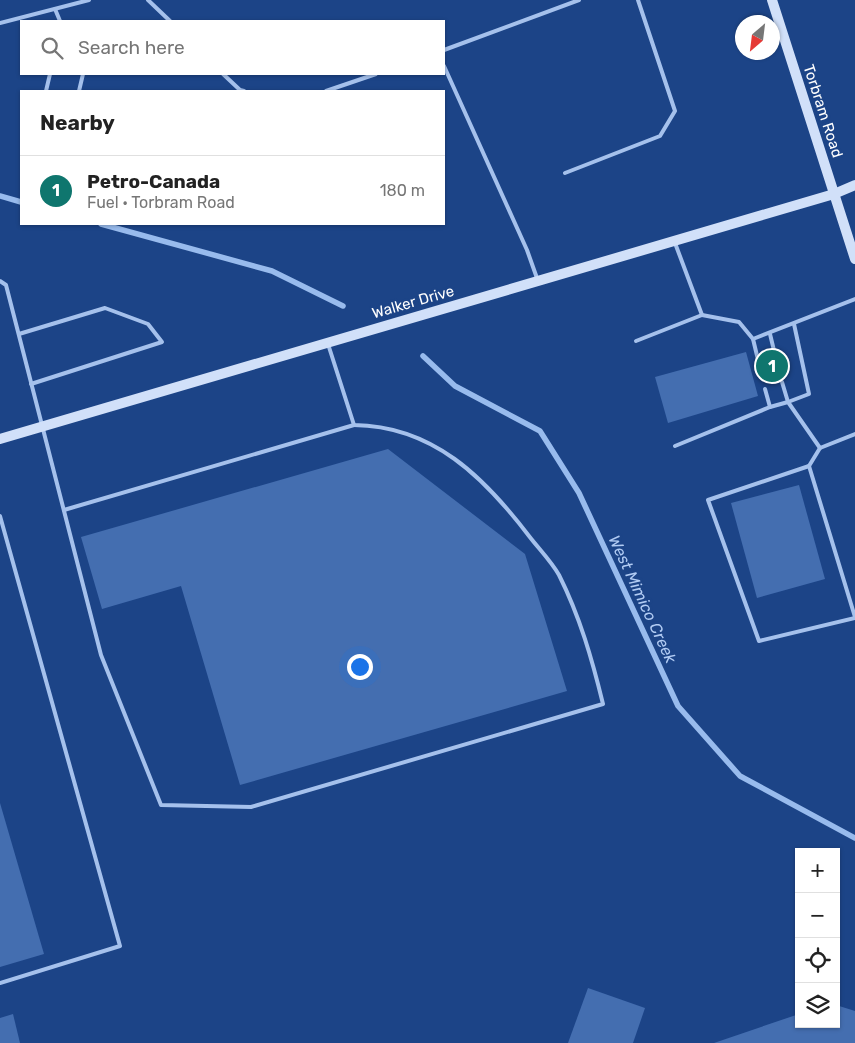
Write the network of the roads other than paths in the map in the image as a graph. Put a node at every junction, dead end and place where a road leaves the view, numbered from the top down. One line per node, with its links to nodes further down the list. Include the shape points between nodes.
1 (89, 0): 6 (lane)
2 (148, 0): 8 (lane)
3 (578, 0): 10 (lane)
4 (638, 0): 20 (lane, via 675,111 660,136)
5 (772, 0): 22 (street, Torbram Road)
6 (55, 9): 7 (lane); 9 (lane)
7 (60, 20)
8 (169, 20)
9 (0, 23)
10 (445, 50)
11 (445, 68): 26 (lane)
12 (50, 75): 16 (lane)
13 (83, 75): 17 (lane)
14 (224, 75): 18 (lane)
15 (373, 75): 19 (lane)
16 (46, 90)
17 (79, 90)
18 (240, 90)
19 (329, 90)
20 (565, 173)
21 (855, 185): 22 (street, Walker Drive)
22 (834, 194): 23 (street, Walker Drive); 24 (street, Torbram Road)
23 (674, 240): 26 (street, Walker Drive); 28 (lane)
24 (855, 259)
25 (0, 281): 30 (lane, via 6,284)
26 (538, 281): 34 (street, Walker Drive)
27 (855, 299): 29 (lane)
28 (702, 316): 32 (lane, via 739,322); 33 (lane)
29 (794, 324): 31 (lane); 40 (lane, via 809,394)
30 (19, 334): 38 (lane); 38 (lane, via 105,308 148,324 162,342)
31 (770, 334): 32 (lane); 35 (lane)
32 (753, 339): 36 (lane)
33 (636, 341)
34 (327, 342): 42 (street, Walker Drive); 43 (lane)
35 (777, 363)
36 (760, 368)
37 (782, 382): 40 (lane)
38 (31, 384): 42 (lane)
39 (765, 389): 41 (lane)
40 (788, 402): 41 (lane); 47 (lane)
41 (770, 407): 46 (lane)
42 (43, 425): 45 (street, Walker Drive); 49 (lane)
43 (354, 425): 49 (lane); 49 (lane, via 377,425 407,432 447,453 490,488 558,574 585,632 603,704 251,808 161,805 101,655)
44 (855, 434): 47 (lane)
45 (0, 439)
46 (675, 446)
47 (820, 448): 48 (lane)
48 (809, 466): 51 (lane); 51 (lane, via 708,500 759,641)
49 (64, 510)
50 (0, 516): 52 (lane, via 120,946)
51 (855, 618)
52 (0, 983)

